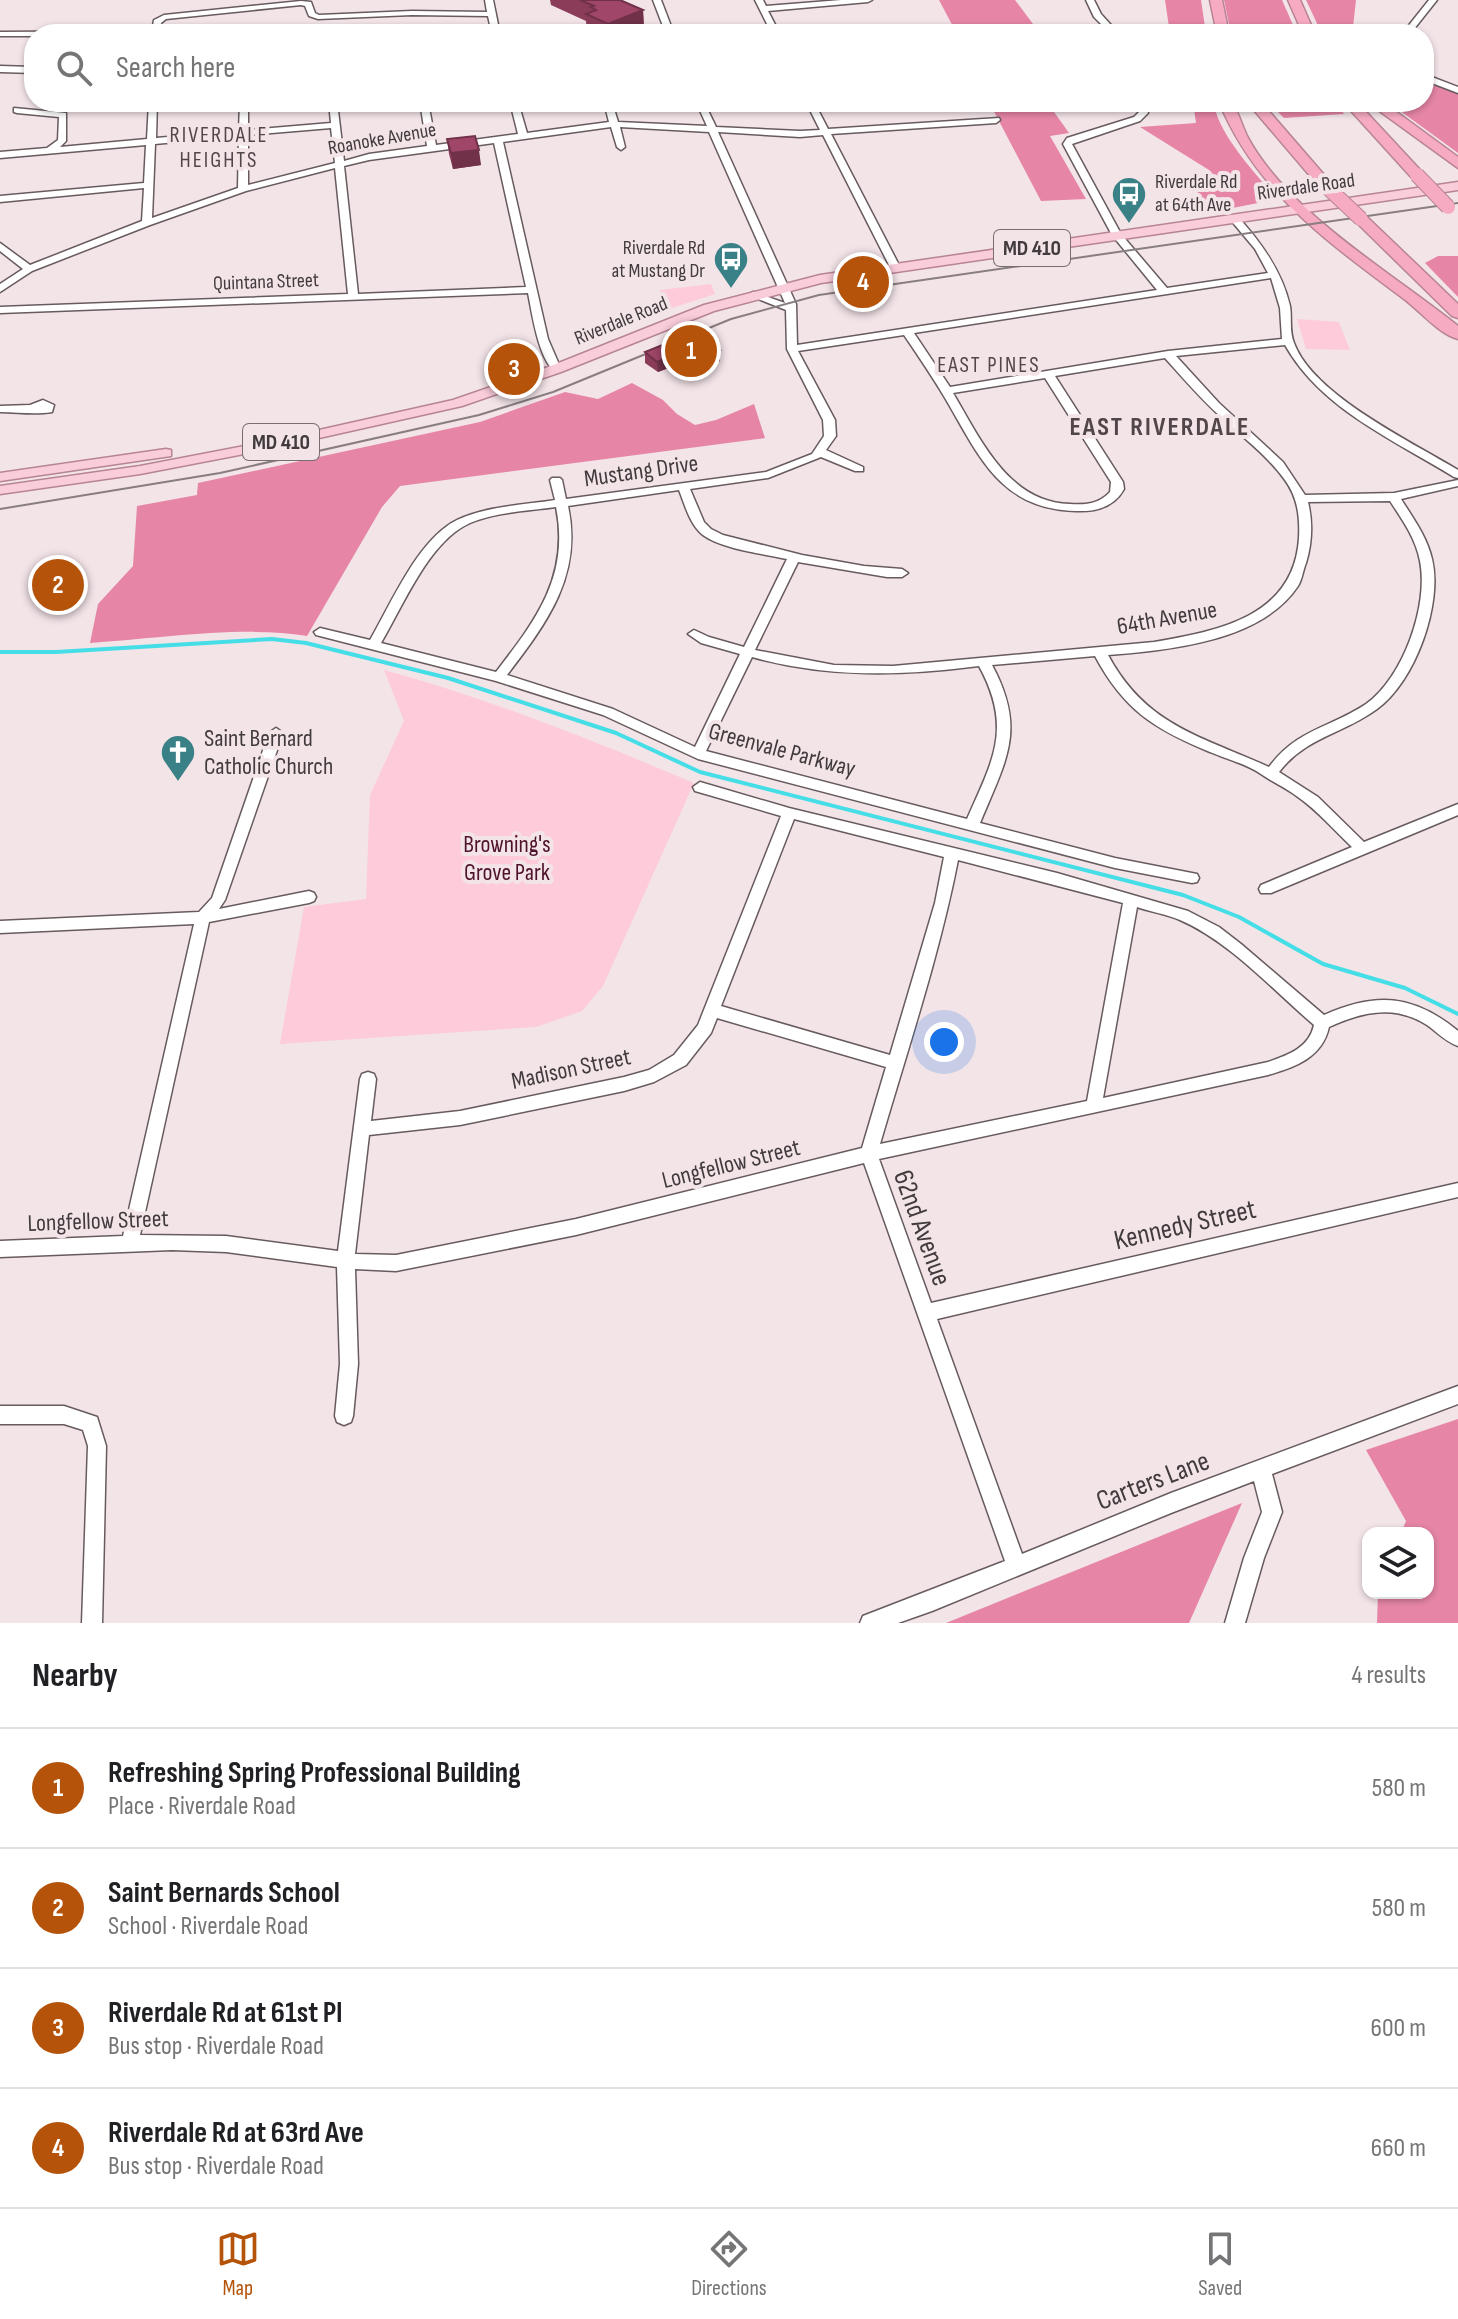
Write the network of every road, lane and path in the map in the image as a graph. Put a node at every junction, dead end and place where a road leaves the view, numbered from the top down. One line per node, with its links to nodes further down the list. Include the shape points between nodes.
1 (489, 0): 9 (street)
2 (657, 0): 12 (street)
3 (868, 0): 7 (street)
4 (1090, 0): 14 (street)
5 (1294, 0): 16 (highway)
6 (1433, 0): 17 (street)
7 (762, 4): 13 (street)
8 (1217, 4): 15 (highway)
9 (492, 14): 10 (street, via 317,17 301,3 170,16); 11 (street)
10 (158, 24)
11 (494, 24)
12 (666, 24)
13 (771, 24)
14 (1106, 24)
15 (1221, 24)
16 (1305, 24)
17 (1414, 24)
18 (0, 34): 19 (street)
19 (24, 34)
20 (0, 69): 21 (street)
21 (24, 70)
22 (1434, 81): 23 (street)
23 (1458, 90)
24 (17, 110): 25 (street)
25 (24, 111)
26 (35, 112): 51 (street, via 63,115 61,144)
27 (152, 112): 48 (street)
28 (244, 112): 45 (street)
29 (334, 112): 42 (street)
30 (426, 112): 49 (street)
31 (517, 112): 46 (street)
32 (611, 112): 41 (street)
33 (705, 112): 43 (street)
34 (815, 112): 44 (street)
35 (1143, 112): 63 (street, via 1124,129 1067,144)
36 (1231, 112): 59 (highway, via 1246,146)
37 (1263, 112): 76 (highway, bridge, via 1327,187)
38 (1359, 112): 60 (highway, bridge)
39 (1388, 112): 54 (highway)
40 (996, 120): 44 (street, Roanoke Avenue)
41 (614, 124): 43 (street, Roanoke Avenue); 46 (street, Roanoke Avenue); 50 (street)
42 (335, 125): 45 (street); 53 (street)
43 (712, 128): 44 (street, Roanoke Avenue); 68 (street)
44 (825, 132): 65 (street)
45 (244, 134): 48 (street); 57 (street)
46 (523, 135): 47 (street, Roanoke Avenue)
47 (498, 139): 49 (street, Roanoke Avenue); 70 (street)
48 (151, 142): 51 (street); 55 (street)
49 (432, 147): 53 (street, Roanoke Avenue)
50 (621, 147)
51 (46, 151): 52 (street)
52 (0, 155)
53 (338, 164): 57 (street, Roanoke Avenue); 73 (street)
54 (1458, 164)
55 (148, 185): 58 (street); 62 (street)
56 (1458, 186): 59 (main road, Riverdale Road / MD 410)
57 (243, 189): 62 (street, Roanoke Avenue)
58 (0, 199)
59 (1301, 207): 61 (main road, Riverdale Road / MD 410); 78 (highway, via 1360,261)
60 (1453, 212)
61 (1234, 218): 63 (main road, Riverdale Road / MD 410); 67 (street, via 1262,251)
62 (147, 223): 66 (street, Roanoke Avenue)
63 (1117, 235): 65 (main road, Riverdale Road / MD 410); 71 (street)
64 (0, 246): 66 (street)
65 (895, 267): 68 (main road, Riverdale Road / MD 410)
66 (29, 269): 69 (street, Roanoke Avenue)
67 (1273, 275): 71 (street); 79 (street, via 1285,307)
68 (783, 287): 72 (main road, Riverdale Road / MD 410); 74 (street)
69 (0, 289)
70 (533, 290): 73 (street, Quintana Street); 82 (street, via 543,339)
71 (1163, 290): 77 (street)
72 (753, 295): 74 (street); 82 (main road, Riverdale Road / MD 410)
73 (353, 296): 75 (street, Quintana Street)
74 (791, 308): 80 (street)
75 (0, 310)
76 (1458, 313)
77 (906, 330): 80 (street); 84 (street)
78 (1458, 334)
79 (1288, 342): 81 (street); 89 (street, via 1303,367 1340,402)
80 (792, 349): 87 (street, via 829,420 830,436)
81 (1168, 354): 83 (street); 96 (street, 64th Avenue, via 1270,457)
82 (556, 369): 90 (main road, Riverdale Road / MD 410, via 151,456); 94 (main road, Riverdale Road / MD 410, via 457,403 270,445)
83 (1048, 374): 84 (street); 84 (street, via 1119,485 1109,500 1071,508 1010,487 994,470)
84 (947, 391)
85 (32, 408): 86 (street)
86 (0, 409)
87 (820, 452): 88 (street); 93 (street, Mustang Drive, via 782,472)
88 (859, 469)
89 (1458, 475)
90 (0, 477)
91 (556, 480): 97 (street)
92 (1458, 483): 95 (street)
93 (684, 488): 97 (street, Mustang Drive); 98 (street, via 708,533 749,548)
94 (0, 490)
95 (1394, 497): 96 (street); 109 (street, via 1417,534 1429,576 1408,660 1381,699 1295,746)
96 (1301, 499): 104 (street, 64th Avenue, via 1306,527 1301,571 1262,614 1199,638)
97 (563, 504): 102 (street, Mustang Drive, via 479,516 447,531 432,547); 106 (street, via 567,541 559,589)
98 (795, 556): 99 (street, via 870,572); 103 (street)
99 (902, 573)
100 (320, 632): 102 (street, Greenvale Parkway)
101 (694, 634): 103 (street, 64th Avenue)
102 (374, 645): 106 (street, Greenvale Parkway)
103 (749, 651): 105 (street, 64th Avenue, via 839,668 902,670); 108 (street)
104 (1099, 651): 105 (street, 64th Avenue); 109 (street, via 1125,695 1148,716)
105 (984, 663): 113 (street, via 1002,698 1006,734)
106 (499, 677): 108 (street, Greenvale Parkway, via 608,712)
107 (276, 733): 120 (street, via 218,900)
108 (698, 754): 113 (street, Greenvale Parkway)
109 (1270, 775): 114 (street, via 1312,801)
110 (700, 787): 112 (street)
111 (1458, 809): 114 (street)
112 (789, 813): 115 (street); 122 (street, Madison Street)
113 (972, 825): 116 (street, Greenvale Parkway)
114 (1362, 849): 117 (street)
115 (952, 853): 119 (street); 125 (street, 62nd Avenue)
116 (1192, 878)
117 (1266, 889)
118 (309, 897): 120 (street)
119 (1131, 900): 123 (street, via 1183,915 1214,931); 127 (street)
120 (203, 918): 121 (street); 131 (street)
121 (0, 927)
122 (712, 1010): 125 (street); 128 (street, Madison Street, via 680,1060 654,1075 460,1118)
123 (1322, 1023): 124 (street, via 1356,1009 1394,1004 1412,1009); 127 (street, Longfellow Street, via 1316,1045 1272,1067)
124 (1458, 1040)
125 (897, 1064): 129 (street, 62nd Avenue)
126 (368, 1079): 128 (street)
127 (1094, 1105): 129 (street, Longfellow Street)
128 (362, 1129): 133 (street)
129 (869, 1154): 133 (street, Longfellow Street, via 435,1258 396,1263); 134 (street, 62nd Avenue)
130 (1458, 1190): 134 (street, Kennedy Street)
131 (130, 1243): 132 (street, Longfellow Street); 133 (street, Longfellow Street, via 226,1244)
132 (0, 1249)
133 (346, 1259): 137 (street, via 349,1364)
134 (925, 1313): 139 (street, 62nd Avenue)
135 (1458, 1395): 138 (street, Carters Lane)
136 (0, 1415): 140 (street, via 64,1415 90,1423 97,1446)
137 (344, 1416)
138 (1261, 1470): 139 (street, Carters Lane); 142 (street, via 1272,1512)
139 (1017, 1567): 141 (street, Carters Lane)
140 (92, 1623)
141 (870, 1623)
142 (1235, 1623)

